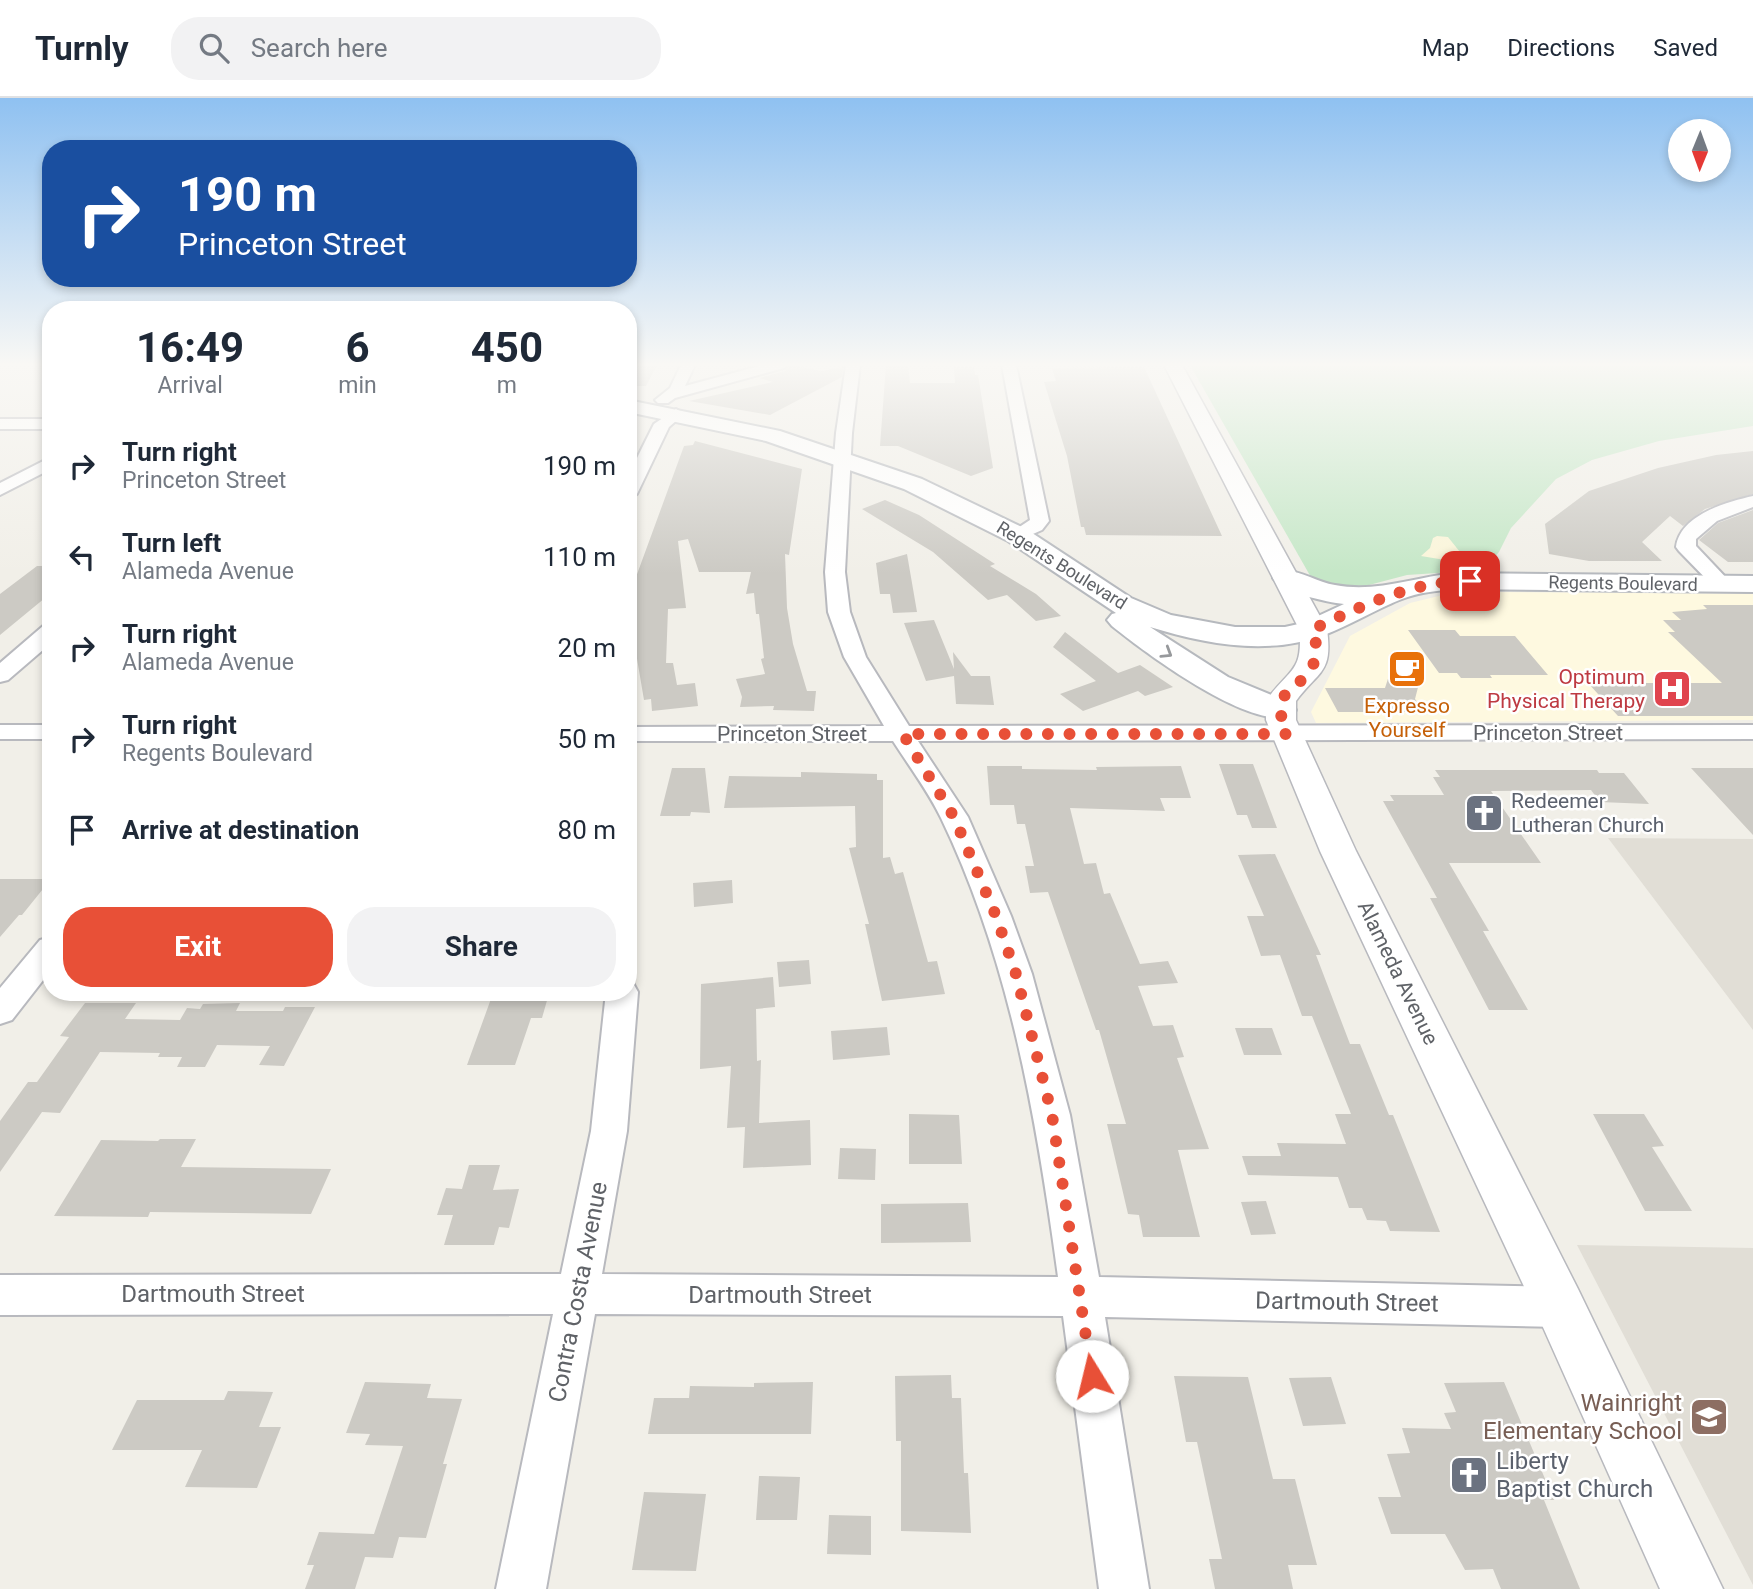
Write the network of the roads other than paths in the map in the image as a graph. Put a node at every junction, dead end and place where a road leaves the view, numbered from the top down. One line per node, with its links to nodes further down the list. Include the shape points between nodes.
1 (657, 435): 8 (street)
2 (766, 435): 6 (main road, Regents Boulevard)
3 (846, 435): 6 (street)
4 (1023, 435): 11 (street, via 1040,520)
5 (1210, 435): 13 (street)
6 (843, 458): 11 (main road, Regents Boulevard, via 946,498); 25 (street, via 835,572 839,612 855,657)
7 (42, 467): 9 (street)
8 (637, 475)
9 (0, 490)
10 (1753, 502): 14 (street, via 1705,520 1684,540)
11 (1017, 535): 12 (main road, Regents Boulevard)
12 (1059, 561): 17 (main road, Regents Boulevard, via 1121,604 1179,627 1273,637); 20 (main road, one-way to 20, via 1143,638)
13 (1287, 578): 16 (main road, via 1324,594 1358,597); 17 (street)
14 (1722, 584): 15 (main road, Regents Boulevard); 16 (main road, Regents Boulevard, via 1455,581)
15 (1753, 584)
16 (1394, 592): 17 (main road, Regents Boulevard)
17 (1313, 629): 20 (street, via 1315,659 1305,677 1285,695)
18 (42, 639): 19 (street)
19 (0, 675)
20 (1284, 722): 23 (street, Princeton Street); 25 (street, Princeton Street); 32 (street, Alameda Avenue, via 1343,861)
21 (0, 732): 22 (street)
22 (42, 732)
23 (1753, 733)
24 (637, 734): 25 (street, Princeton Street)
25 (903, 734): 31 (street, via 954,817 1016,974 1052,1115)
26 (42, 959): 28 (street)
27 (621, 1001): 29 (street, Contra Costa Avenue, via 609,1131)
28 (0, 1011)
29 (578, 1293): 30 (street, Dartmouth Street); 31 (street, Dartmouth Street); 33 (street, Contra Costa Avenue)
30 (0, 1295)
31 (1080, 1296): 32 (street, Dartmouth Street); 34 (street)
32 (1560, 1307): 35 (street, Alameda Avenue)
33 (521, 1589)
34 (1124, 1589)
35 (1692, 1589)

